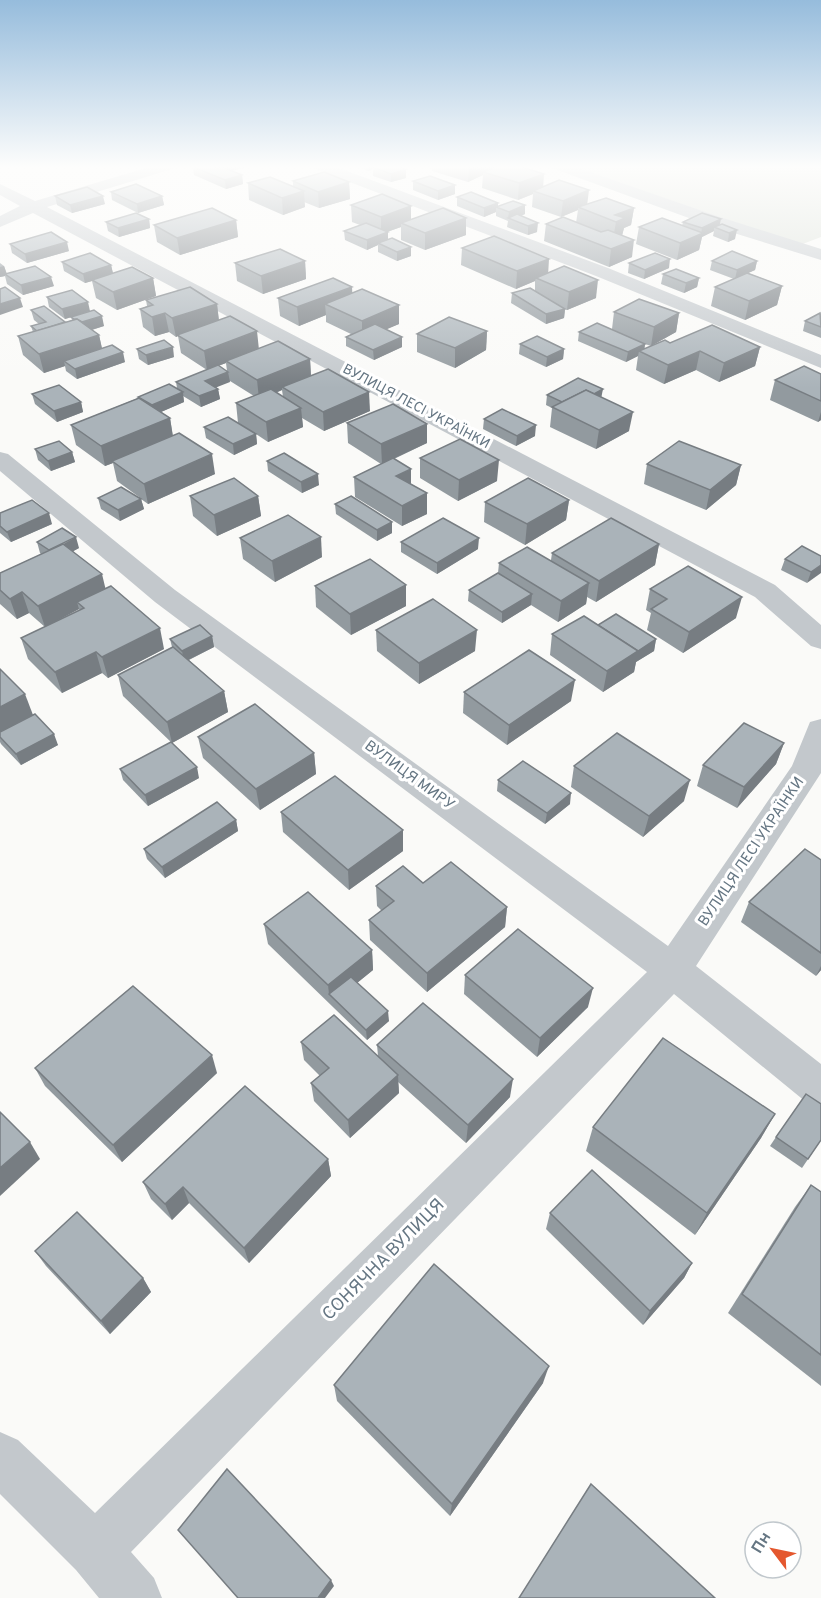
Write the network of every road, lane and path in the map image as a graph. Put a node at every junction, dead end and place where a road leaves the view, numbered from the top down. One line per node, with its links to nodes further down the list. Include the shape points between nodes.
1 (98, 240): 7 (street, ВУЛИЦЯ ЛЕСІ УКРАЇНКИ, via 765,591)
2 (516, 240): 5 (street)
3 (772, 240): 4 (street)
4 (821, 255)
5 (821, 362)
6 (0, 459): 9 (street, ВУЛИЦЯ МИРУ, via 165,596)
7 (821, 640)
8 (821, 730): 9 (street, ВУЛИЦЯ ЛЕСІ УКРАЇНКИ, via 807,769)
9 (673, 970): 10 (street, ВУЛИЦЯ МИРУ); 12 (street, СОНЯЧНА ВУЛИЦЯ)
10 (821, 1089)
11 (0, 1458): 12 (street)
12 (95, 1551): 13 (street)
13 (134, 1598)

